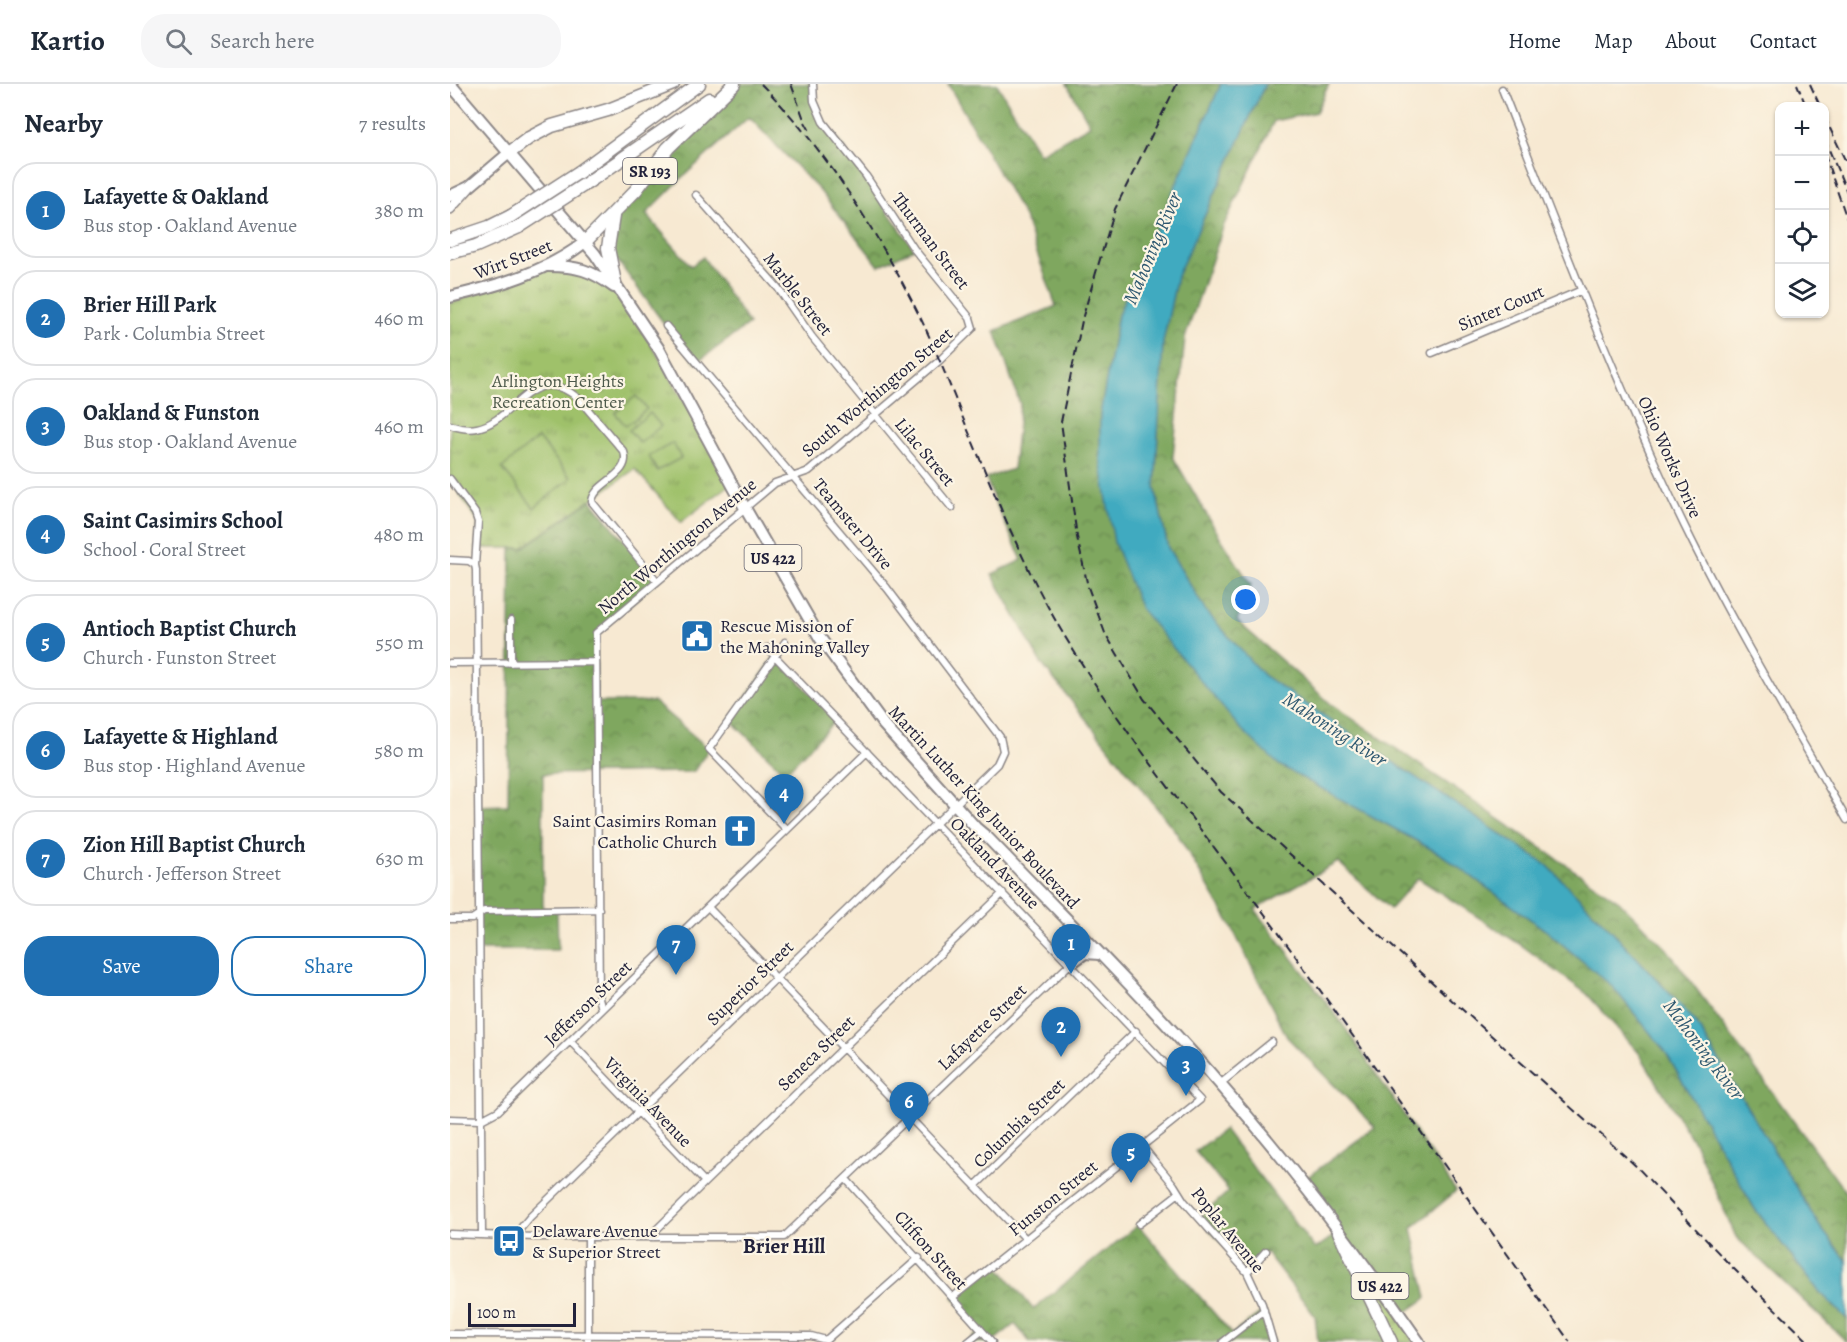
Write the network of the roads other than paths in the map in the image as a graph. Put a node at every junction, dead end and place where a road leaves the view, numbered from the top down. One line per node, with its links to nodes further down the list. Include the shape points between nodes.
1 (450, 84): 9 (main road, Martin Luther King Junior Boulevard)
2 (673, 84): 9 (highway, via 608,110 552,126)
3 (699, 84): 15 (highway, bridge, via 579,172 511,216)
4 (729, 84): 8 (highway)
5 (734, 84): 8 (highway, SR 193)
6 (813, 84): 24 (street, Thurman Street, via 814,101 823,122 866,176 914,249)
7 (1502, 89): 20 (street, Ohio Works Drive)
8 (714, 99): 14 (highway, SR 193); 17 (highway, bridge, via 519,227)
9 (509, 153): 10 (main road); 16 (main road, Martin Luther King Junior Boulevard / US 422)
10 (469, 187): 12 (main road); 13 (main road)
11 (696, 195): 27 (street, Marble Street, via 777,288)
12 (450, 196)
13 (450, 209)
14 (613, 214): 16 (highway, SR 193); 19 (highway, via 608,248)
15 (451, 239)
16 (585, 242): 18 (main road, Wirt Street / SR 193); 19 (main road, Martin Luther King Junior Boulevard / US 422)
17 (450, 253)
18 (548, 266): 19 (main road, US 422, via 584,269); 21 (main road, Wirt Street / US 422)
19 (618, 287): 31 (main road, Martin Luther King Junior Boulevard / US 422, via 659,350)
20 (1582, 290): 26 (street, Sinter Court); 47 (street, Ohio Works Drive, via 1686,528)
21 (475, 291): 22 (main road, US 422); 23 (main road, Wirt Street)
22 (450, 297)
23 (450, 303)
24 (973, 323): 27 (street, South Worthington Street, via 970,332 940,360)
25 (666, 326): 29 (street, Teamster Drive)
26 (1432, 353)
27 (874, 414): 29 (street, South Worthington Street, via 809,471); 32 (street, Lilac Street)
28 (451, 427): 35 (street, via 484,426 540,387 571,392 626,458 625,465 593,495 592,502)
29 (793, 477): 31 (street, North Worthington Avenue, via 775,483); 44 (street, Teamster Drive, via 925,637 1000,737)
30 (450, 479): 34 (street, via 478,522)
31 (745, 508): 35 (street, North Worthington Avenue); 46 (main road, Martin Luther King Junior Boulevard / US 422, via 840,667 883,724)
32 (952, 508)
33 (450, 560): 34 (street)
34 (474, 564): 42 (street)
35 (657, 581): 40 (street, North Worthington Avenue, via 596,633)
36 (511, 620): 43 (street)
37 (785, 642): 39 (street)
38 (767, 648): 39 (street, Oakland Avenue)
39 (775, 656): 45 (street, Oakland Avenue); 49 (street, via 709,749)
40 (596, 662): 43 (street); 52 (street, North Worthington Avenue)
41 (450, 663): 42 (street)
42 (476, 663): 43 (street); 53 (street)
43 (511, 663)
44 (1003, 751): 46 (street, Superior Street, via 997,764)
45 (867, 752): 48 (street, Oakland Avenue); 49 (street, Jefferson Street)
46 (955, 805): 48 (street, Superior Street); 55 (main road, Martin Luther King Junior Boulevard / US 422)
47 (1847, 820)
48 (936, 824): 50 (street, Oakland Avenue); 57 (street, Superior Street)
49 (787, 830): 51 (street, Jefferson Street)
50 (1003, 893): 56 (street, Oakland Avenue); 62 (street, Seneca Street)
51 (708, 907): 57 (street); 58 (street, Jefferson Street)
52 (599, 909): 53 (street, via 484,911); 58 (street, North Worthington Avenue)
53 (479, 915): 54 (street); 68 (street)
54 (450, 920)
55 (1100, 954): 56 (main road, via 1085,953); 63 (main road, Martin Luther King Junior Boulevard / US 422)
56 (1070, 964): 59 (street, Oakland Avenue); 66 (street, Lafayette Street)
57 (776, 978): 62 (street); 65 (street, Superior Street)
58 (602, 1009): 60 (street, Jefferson Street)
59 (1136, 1031): 64 (street, Oakland Avenue); 72 (street, Columbia Street)
60 (570, 1041): 65 (street, Virginia Avenue); 68 (street, Jefferson Street, via 498,1111)
61 (1272, 1042): 63 (street)
62 (843, 1048): 66 (street); 71 (street, Seneca Street)
63 (1220, 1084): 75 (main road, Martin Luther King Junior Boulevard / US 422)
64 (1200, 1100): 69 (street, Funston Street)
65 (637, 1113): 71 (street, Virginia Avenue); 78 (street, Superior Street)
66 (909, 1117): 70 (street, Lafayette Street); 72 (street)
67 (450, 1119): 68 (street)
68 (481, 1120): 77 (street)
69 (1142, 1146): 73 (street, Poplar Avenue); 81 (street, Funston Street)
70 (846, 1179): 80 (street, Lafayette Street, via 784,1237); 83 (street, Clifton Street)
71 (705, 1182): 80 (street, Seneca Street)
72 (975, 1186): 81 (street)
73 (1179, 1193): 74 (street); 84 (street, Poplar Avenue)
74 (1139, 1224)
75 (1339, 1232): 96 (highway); 97 (main road, Martin Luther King Junior Boulevard / US 422)
76 (450, 1234): 77 (street)
77 (482, 1234): 78 (street)
78 (515, 1235): 79 (street)
79 (588, 1237): 80 (street); 89 (street)
80 (653, 1237)
81 (1026, 1239): 85 (street, Funston Street)
82 (1266, 1251): 84 (street)
83 (919, 1258): 85 (street, Clifton Street); 91 (street)
84 (1247, 1272): 86 (street, Poplar Avenue)
85 (953, 1297): 87 (street, Clifton Street)
86 (1264, 1310): 94 (street); 95 (street, Poplar Avenue)
87 (981, 1330): 92 (street); 93 (street, Clifton Street)
88 (450, 1334): 89 (street)
89 (588, 1338): 90 (street)
90 (789, 1339): 91 (street, via 811,1336)
91 (825, 1341)
92 (968, 1342)
93 (992, 1342)
94 (1223, 1342)
95 (1273, 1342)
96 (1391, 1342)
97 (1419, 1342)

